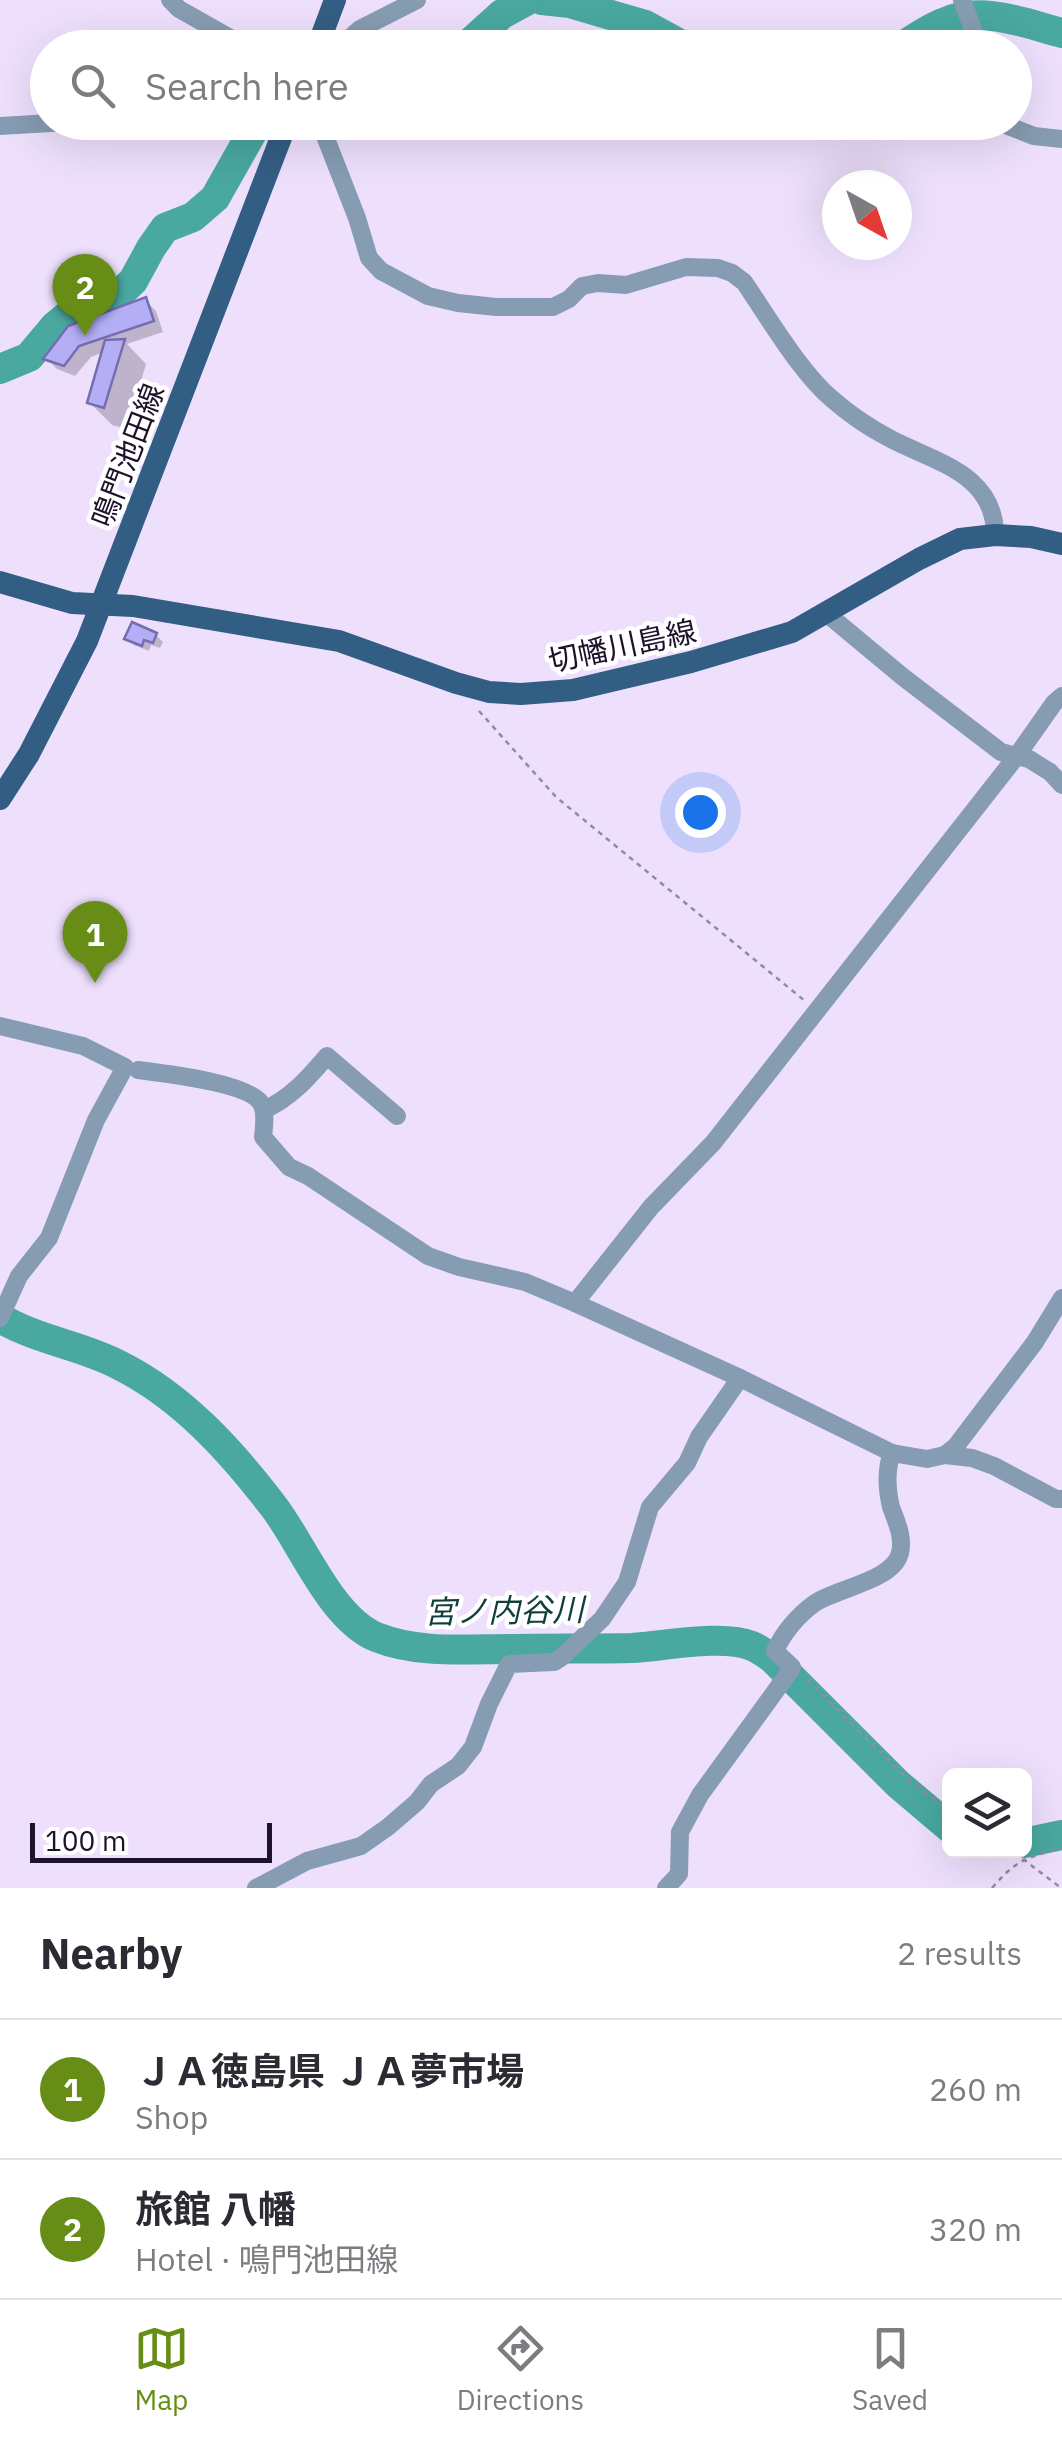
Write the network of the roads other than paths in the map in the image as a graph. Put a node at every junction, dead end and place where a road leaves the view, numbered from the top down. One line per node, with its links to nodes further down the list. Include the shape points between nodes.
1 (170, 0): 4 (street)
2 (335, 0): 5 (main road)
3 (417, 0): 6 (street)
4 (216, 30)
5 (324, 30)
6 (359, 30)
7 (30, 124): 8 (street)
8 (0, 126)
9 (1032, 135): 10 (street)
10 (1062, 139)
11 (280, 140): 16 (main road, 鳴門池田線)
12 (327, 140): 13 (street, via 369,258 428,296 496,308 553,307 582,286 626,285 686,267 732,273 832,400 888,438 967,477 988,500)
13 (995, 535): 14 (main road, 切幡川島線); 17 (main road, 切幡川島線, via 960,540)
14 (1062, 544)
15 (0, 582): 16 (main road, 切幡川島線, via 72,603)
16 (102, 604): 17 (main road, 切幡川島線, via 338,640 456,683 521,694 573,690 691,662 792,632); 21 (main road, 鳴門池田線)
17 (826, 613): 19 (street, via 1000,752)
18 (1062, 696): 19 (street)
19 (1016, 757): 20 (street, via 1029,758); 27 (street, via 713,1143 650,1207)
20 (1062, 785)
21 (0, 799)
22 (0, 1026): 28 (street, via 83,1046 125,1068 96,1120 49,1238 19,1276)
23 (138, 1070): 24 (street, via 250,1092)
24 (264, 1110): 25 (street, via 300,1088 327,1056); 27 (street, via 263,1137 289,1167 387,1231 428,1256 526,1282)
25 (398, 1116)
26 (1062, 1298): 31 (street)
27 (575, 1303): 29 (street)
28 (0, 1318)
29 (740, 1378): 30 (street); 33 (street, via 688,1463 650,1506 628,1582 602,1620 554,1662 508,1664 472,1747 388,1827 361,1846 308,1861)
30 (892, 1453): 31 (street, via 927,1460); 34 (street, via 890,1501 900,1556 867,1582 811,1606 781,1637 774,1651 788,1674 700,1795 680,1832 679,1874)
31 (945, 1456): 32 (street, via 994,1466)
32 (1062, 1500)
33 (256, 1888)
34 (666, 1888)

